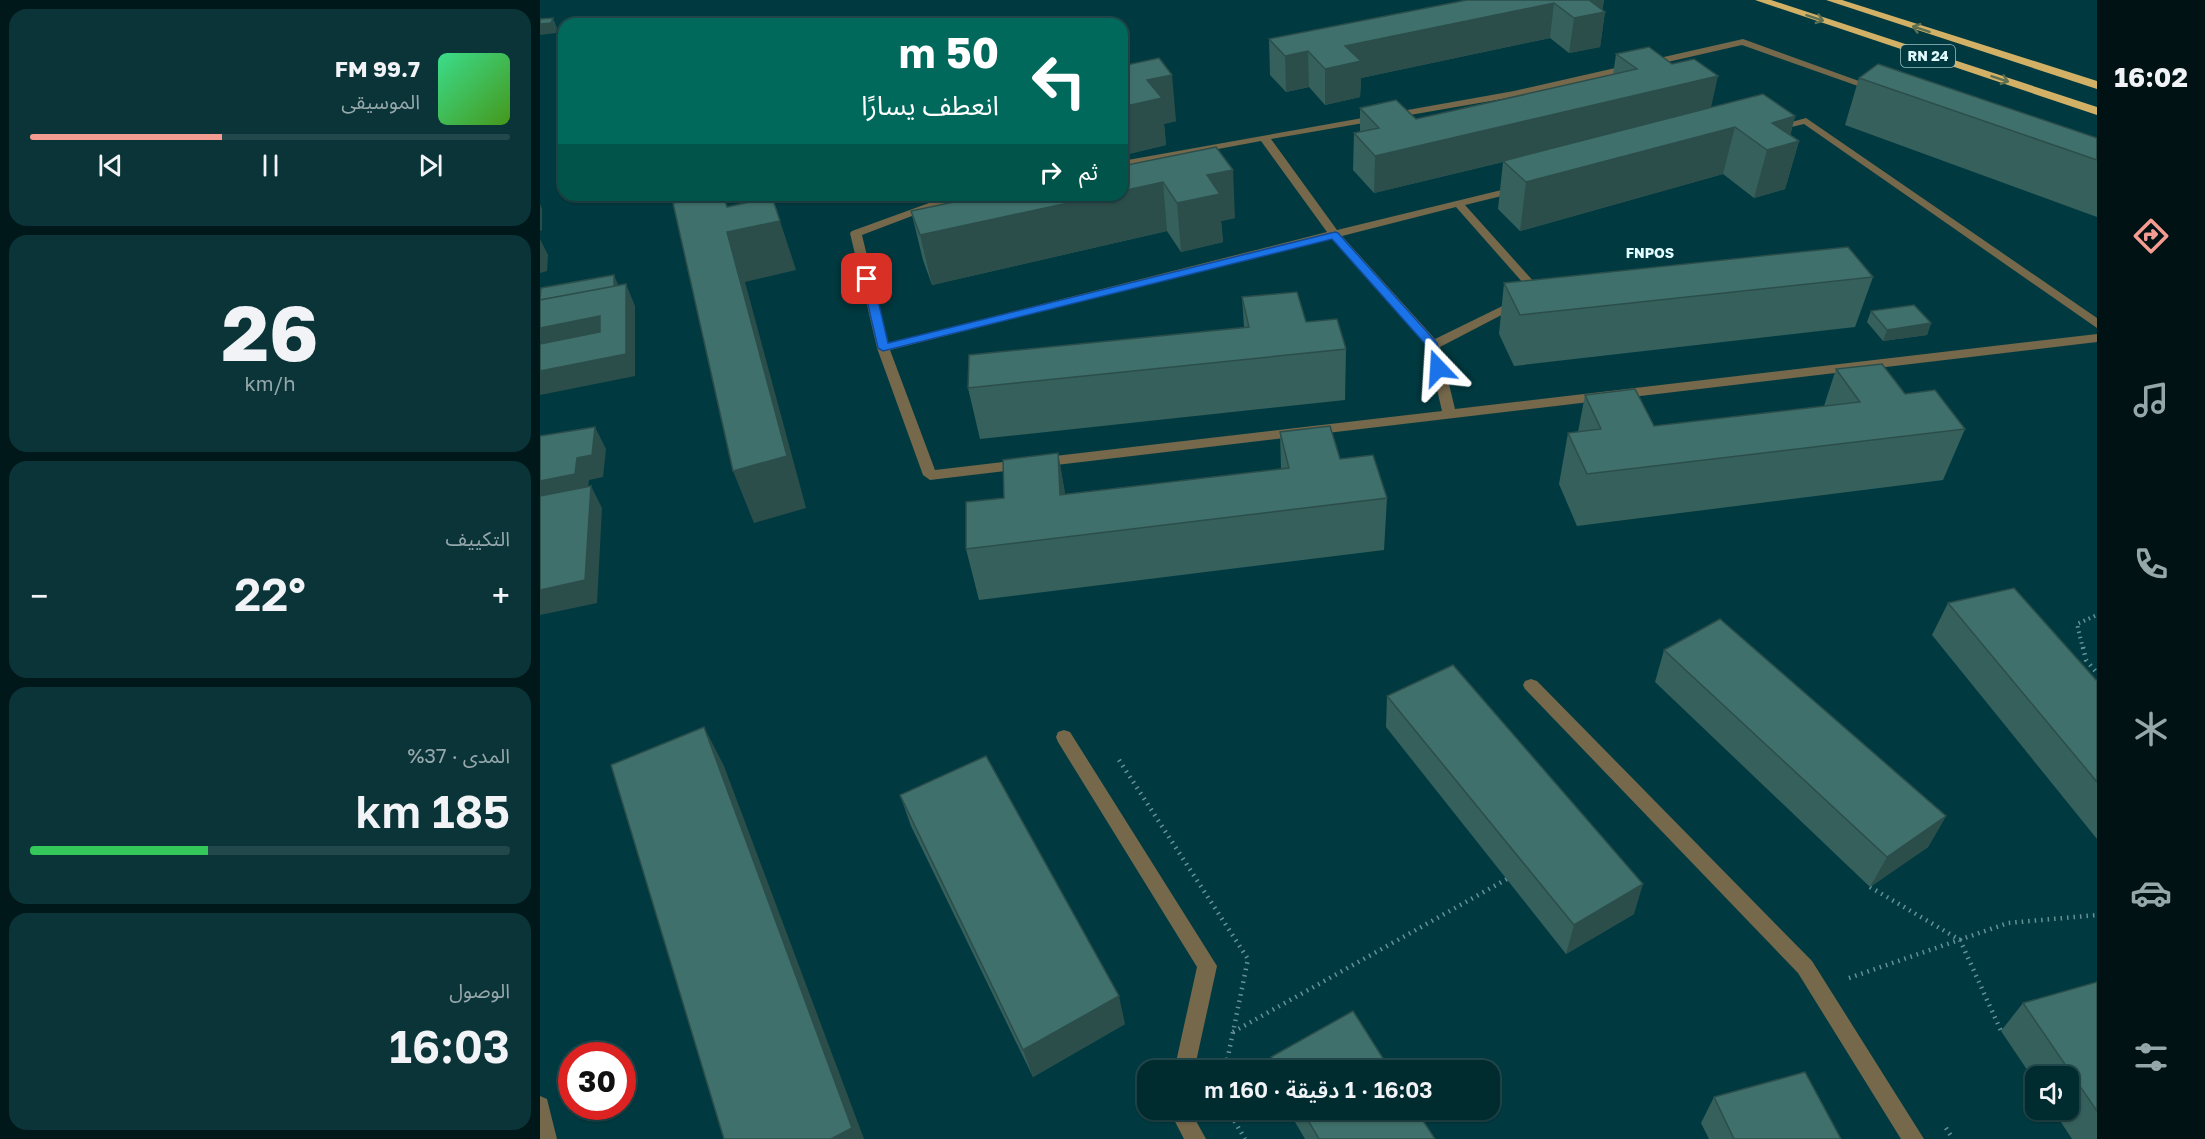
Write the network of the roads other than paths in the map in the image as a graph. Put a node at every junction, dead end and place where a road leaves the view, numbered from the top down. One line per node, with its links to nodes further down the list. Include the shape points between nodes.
1 (1760, 0): 5 (highway, RN 24, one-way to 5)
2 (1831, 0): 3 (highway, RN 24, one-way to 2)
3 (2097, 85)
4 (1887, 93): 7 (street, via 1743,42 1514,94)
5 (2097, 111)
6 (1760, 132): 13 (street, via 1806,121)
7 (1264, 137): 8 (street); 12 (street)
8 (1128, 163)
9 (1527, 186): 11 (street)
10 (944, 201): 16 (street, via 856,233)
11 (1458, 203): 12 (street); 15 (street, via 1538,293)
12 (1335, 235): 15 (street); 16 (street)
13 (2097, 324)
14 (2097, 338): 17 (street)
15 (1432, 345): 17 (street)
16 (883, 348): 17 (street, via 930,475)
17 (1450, 414)
18 (1531, 685): 25 (street, via 1805,967)
19 (1064, 737): 20 (street, via 1207,966)
20 (1186, 1060)
21 (540, 1106): 23 (street)
22 (1185, 1120): 24 (street)
23 (546, 1139)
24 (1195, 1139)
25 (1913, 1139)

